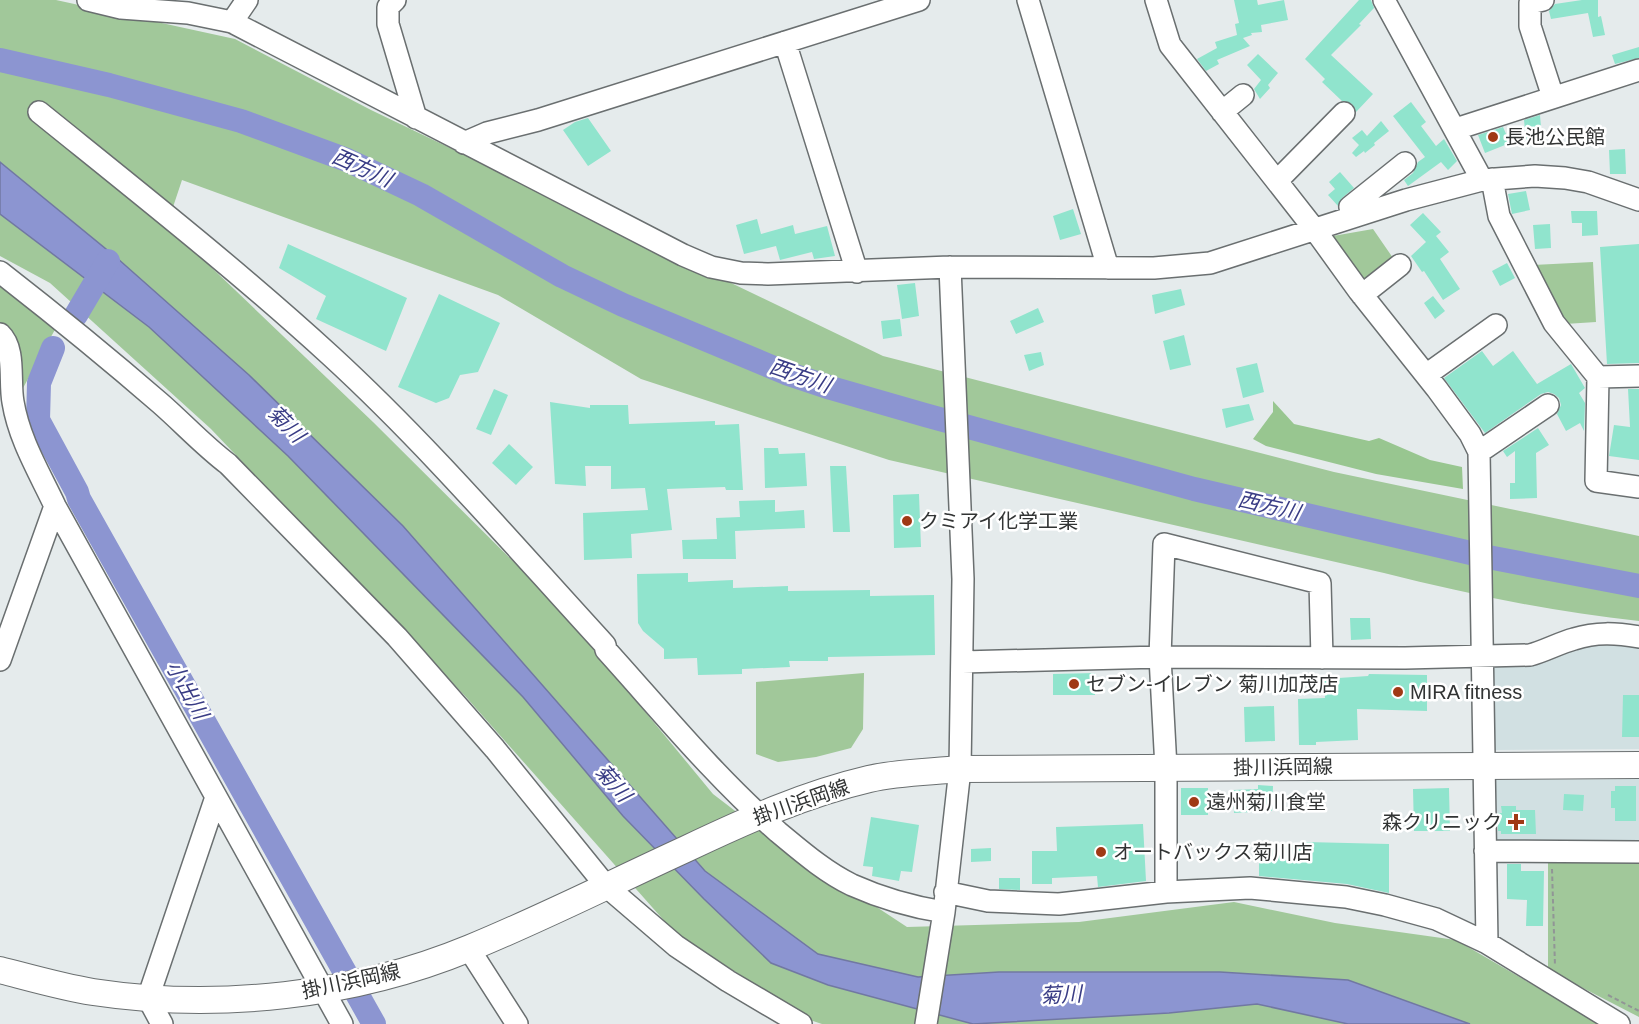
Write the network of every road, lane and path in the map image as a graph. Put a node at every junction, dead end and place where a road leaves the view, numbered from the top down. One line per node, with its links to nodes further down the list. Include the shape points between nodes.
1 (88, 0): 9 (street)
2 (248, 0): 10 (street)
3 (395, 0): 18 (street, via 388,7 388,24)
4 (919, 0): 11 (street)
5 (1028, 0): 29 (street)
6 (1156, 0): 16 (street, via 1170,45)
7 (1384, 0): 19 (street)
8 (1543, 0): 14 (street, via 1530,3 1530,26)
9 (121, 4): 10 (street)
10 (232, 22): 18 (street)
11 (785, 42): 20 (street); 31 (street)
12 (1639, 70): 14 (street)
13 (1243, 95): 16 (street)
14 (1552, 97): 19 (street)
15 (39, 112): 53 (street, via 213,252 400,422)
16 (1222, 112): 23 (street)
17 (1344, 113): 23 (street)
18 (416, 118): 20 (street)
19 (1456, 129): 22 (street)
20 (464, 143): 31 (street, via 711,267 741,273)
21 (1405, 163): 25 (street, via 1350,207)
22 (1487, 179): 24 (street, via 1565,178); 25 (street); 37 (street, via 1499,216 1554,323)
23 (1277, 181): 26 (street)
24 (1639, 200)
25 (1353, 217): 26 (street)
26 (1315, 230): 29 (street, via 1210,263); 32 (street)
27 (1400, 266): 32 (street)
28 (950, 267): 29 (street); 31 (street); 47 (street, via 963,579)
29 (1108, 268)
30 (0, 272): 57 (street, via 160,403 228,465 397,637 495,749)
31 (857, 272)
32 (1362, 295): 35 (street)
33 (1496, 325): 35 (street)
34 (0, 334): 41 (street, via 8,347 12,401 20,432)
35 (1426, 375): 39 (street)
36 (1639, 376): 37 (street)
37 (1598, 377): 40 (street, via 1596,481)
38 (1548, 405): 39 (street)
39 (1479, 452): 43 (street)
40 (1639, 487)
41 (55, 506): 46 (street); 52 (street)
42 (1639, 637): 43 (street, via 1597,633 1530,655)
43 (1483, 656): 45 (street); 48 (street)
44 (1160, 657): 45 (street); 45 (street, via 1164,544 1320,583); 47 (street); 50 (street)
45 (1322, 658)
46 (0, 660)
47 (962, 662): 51 (street)
48 (1484, 765): 49 (main road, 掛川浜岡線); 50 (main road, 掛川浜岡線); 54 (street)
49 (1639, 765)
50 (1166, 768): 51 (main road, 掛川浜岡線); 58 (street)
51 (960, 769): 53 (main road, 掛川浜岡線, via 872,778); 59 (street)
52 (216, 797): 64 (street); 66 (street)
53 (756, 816): 57 (main road, 掛川浜岡線); 59 (street, via 810,859 851,884 912,907)
54 (1485, 851): 55 (street); 60 (street)
55 (1639, 852)
56 (1552, 864): 62 (path)
57 (606, 886): 61 (main road, 掛川浜岡線); 71 (street, via 676,946)
58 (1166, 892): 59 (street, via 1059,904 988,901); 60 (street, via 1250,888 1346,897 1436,919)
59 (943, 908): 72 (street)
60 (1487, 943): 73 (street)
61 (469, 949): 64 (main road, 掛川浜岡線, via 365,982); 70 (street)
62 (1555, 969)
63 (0, 970): 66 (main road, 掛川浜岡線, via 92,992)
64 (327, 989): 66 (main road, 掛川浜岡線, via 218,999); 69 (street)
65 (1607, 995): 67 (path)
66 (148, 998): 68 (street)
67 (1639, 1011)
68 (162, 1024)
69 (342, 1024)
70 (517, 1024)
71 (801, 1024)
72 (926, 1024)
73 (1619, 1024)

